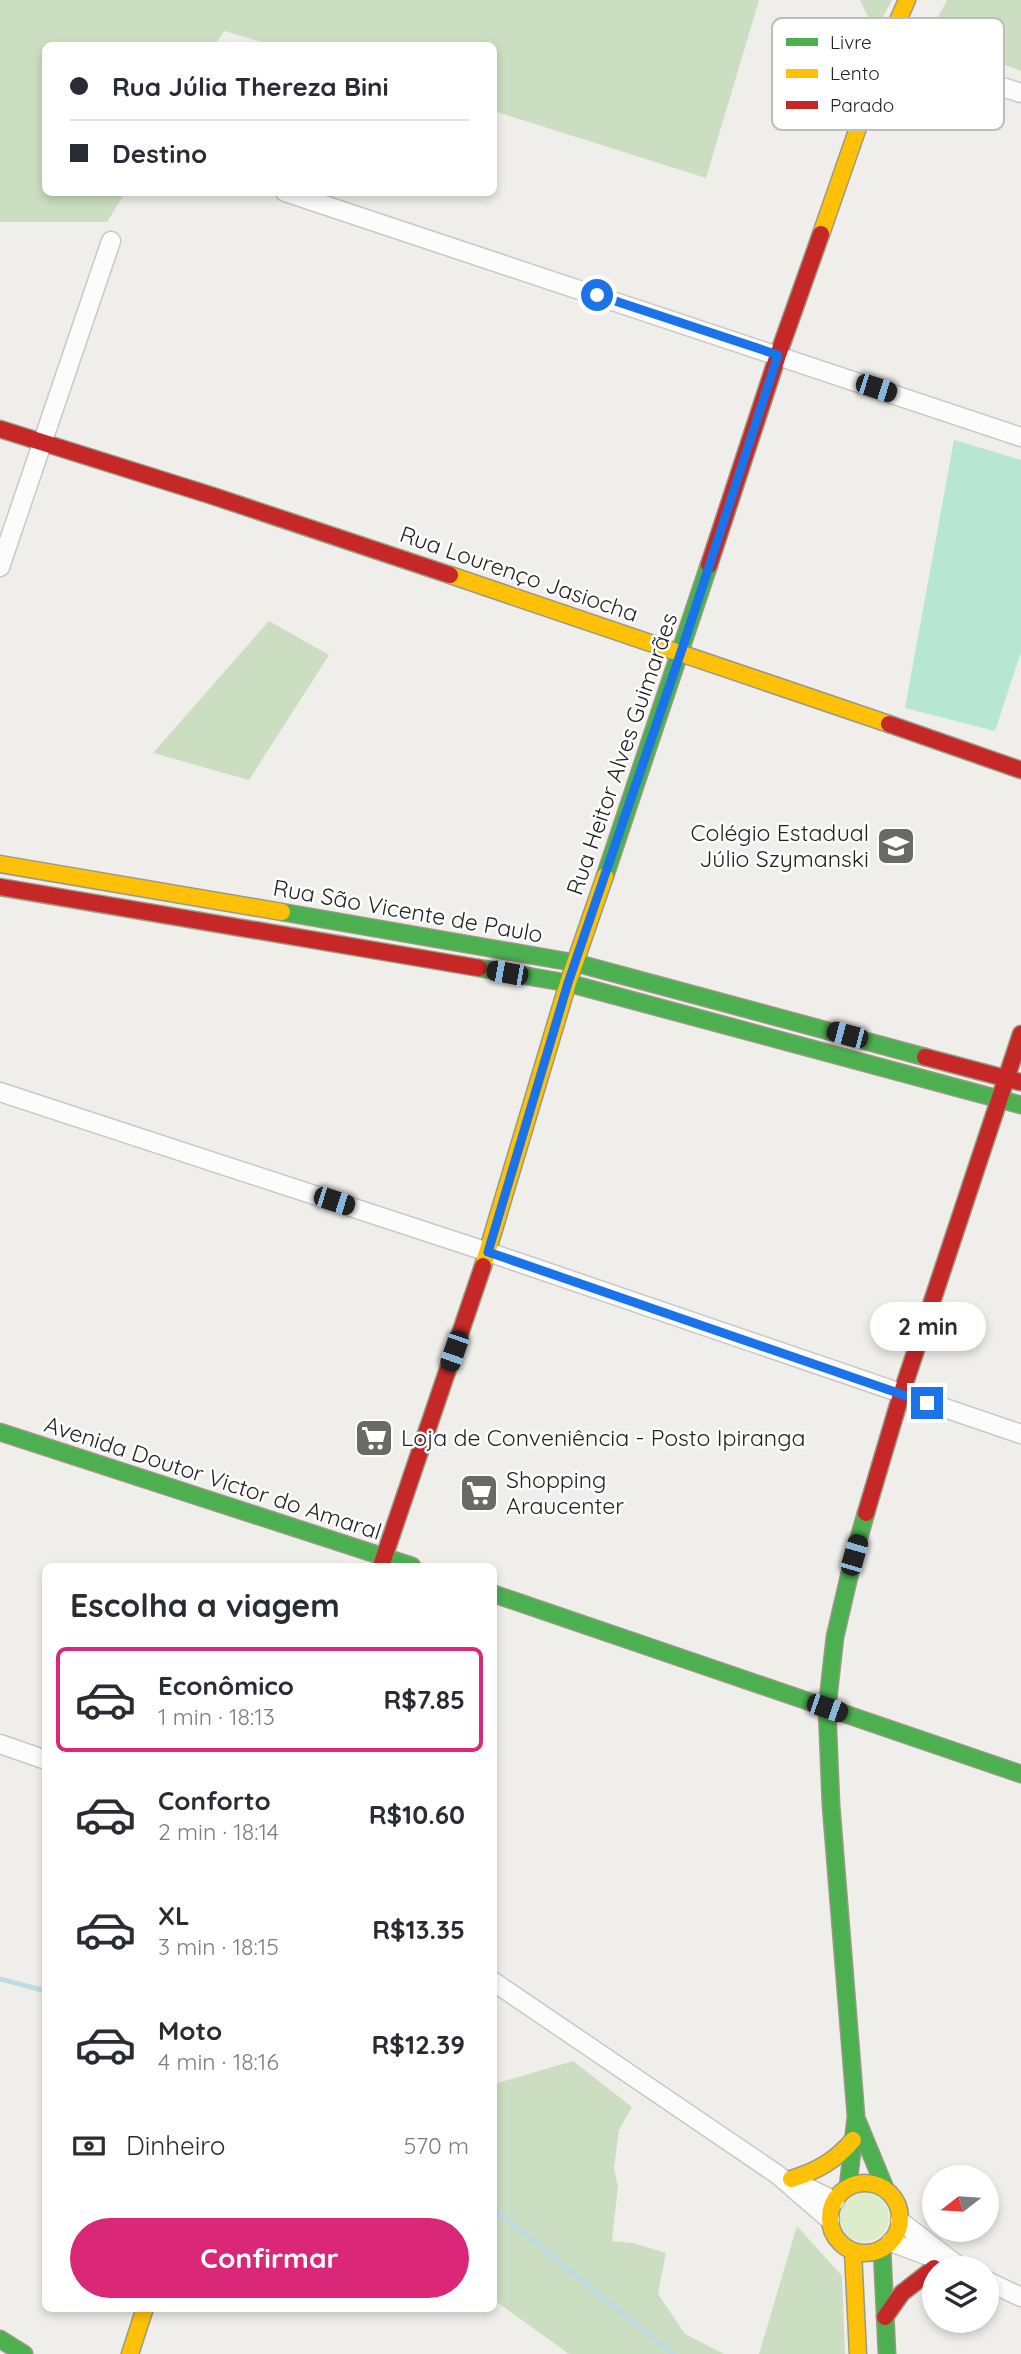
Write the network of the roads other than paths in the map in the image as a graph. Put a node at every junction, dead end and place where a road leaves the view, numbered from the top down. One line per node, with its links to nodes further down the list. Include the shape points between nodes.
1 (907, 0): 2 (main road, Rua Heitor Alves Guimarães)
2 (899, 18)
3 (1004, 88): 4 (street)
4 (1021, 93)
5 (856, 130): 8 (main road, Rua Heitor Alves Guimarães)
6 (297, 196): 8 (street)
7 (111, 241): 11 (street)
8 (778, 355): 10 (street); 13 (main road, Rua Heitor Alves Guimarães)
9 (0, 429): 11 (main road, Rua Lourenço Jasiocha)
10 (1021, 437)
11 (43, 443): 12 (street); 13 (main road, Rua Lourenço Jasiocha)
12 (0, 567)
13 (681, 652): 14 (main road, Rua Lourenço Jasiocha); 17 (main road, Rua Heitor Alves Guimarães)
14 (1021, 770)
15 (0, 863): 17 (main road, Rua São Vicente de Paulo)
16 (0, 887): 18 (main road, Rua São Vicente de Paulo)
17 (576, 963): 18 (main road, Rua Heitor Alves Guimarães); 20 (main road, Rua São Vicente de Paulo)
18 (568, 983): 22 (main road, Rua São Vicente de Paulo); 24 (main road, Rua Heitor Alves Guimarães)
19 (1021, 1034): 20 (main road)
20 (1014, 1080): 22 (main road)
21 (0, 1092): 24 (street)
22 (1000, 1099): 23 (main road, Rua São Vicente de Paulo); 25 (main road)
23 (1021, 1105)
24 (488, 1252): 25 (street); 28 (main road, Rua Heitor Alves Guimarães)
25 (901, 1395): 27 (street); 30 (main road, via 848,1578)
26 (0, 1432): 28 (main road, Avenida Doutor Victor do Amaral)
27 (1021, 1434)
28 (383, 1562)
29 (497, 1595): 30 (main road)
30 (827, 1708): 33 (main road); 35 (main road)
31 (0, 1744): 32 (street)
32 (42, 1759)
33 (1021, 1774)
34 (497, 1984): 37 (street)
35 (856, 2116): 36 (main road); 39 (main road)
36 (853, 2140): 37 (main road, via 838,2159 819,2170); 38 (main road)
37 (785, 2177): 40 (street); 41 (street)
38 (848, 2187): 39 (main road, via 873,2183); 40 (main road)
39 (885, 2188): 42 (main road, via 900,2208)
40 (835, 2201): 41 (main road)
41 (830, 2220): 44 (main road, via 833,2233)
42 (900, 2221): 43 (main road); 45 (street)
43 (886, 2246): 44 (main road); 46 (street); 51 (main road)
44 (852, 2251): 55 (main road)
45 (936, 2256)
46 (922, 2258)
47 (922, 2281): 51 (main road, via 902,2293)
48 (999, 2287): 49 (street)
49 (1021, 2297)
50 (144, 2312): 54 (main road)
51 (885, 2317): 56 (main road)
52 (0, 2339): 53 (main road)
53 (23, 2354)
54 (130, 2354)
55 (858, 2354)
56 (887, 2354)

